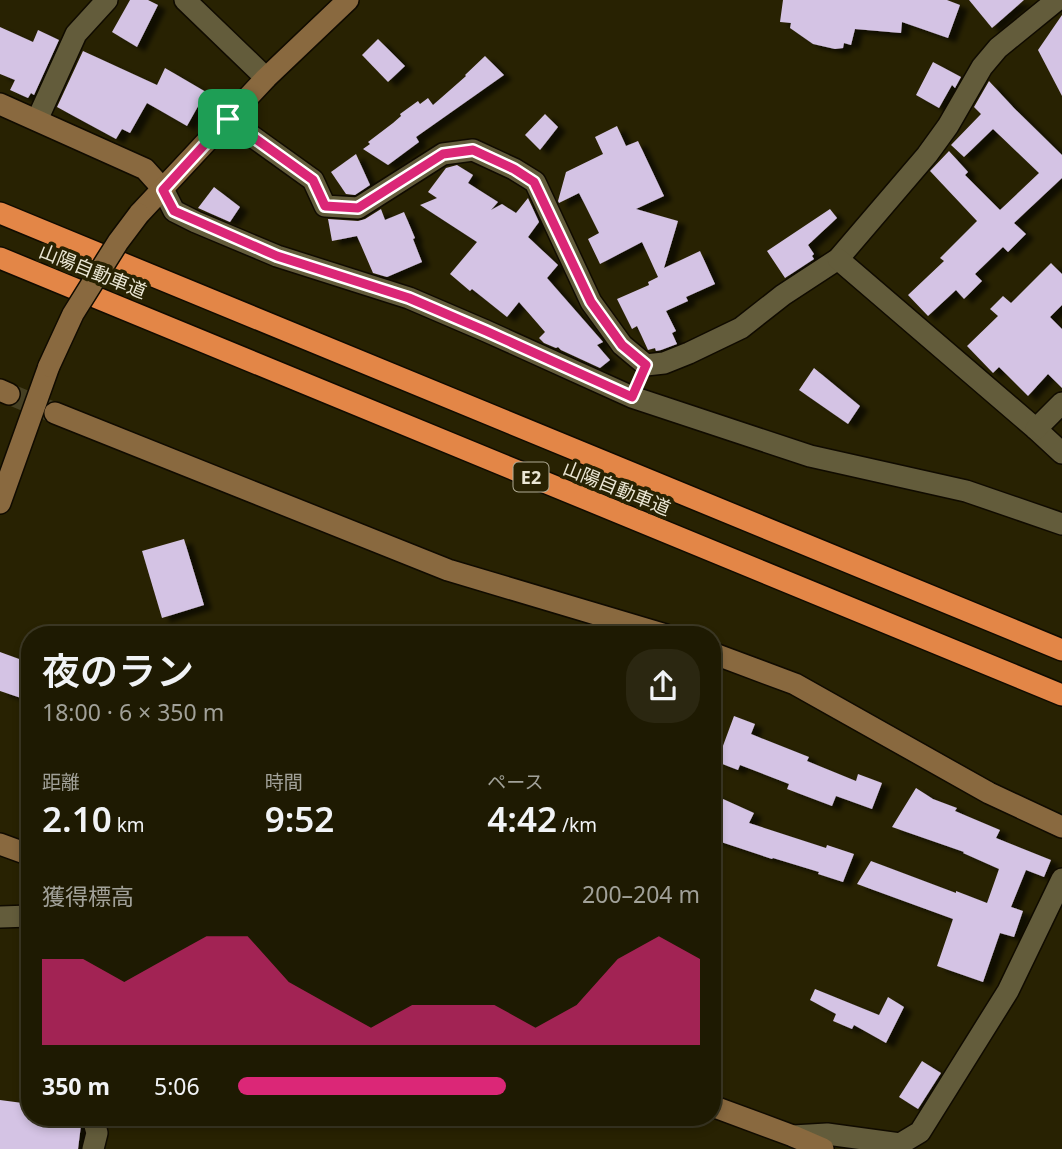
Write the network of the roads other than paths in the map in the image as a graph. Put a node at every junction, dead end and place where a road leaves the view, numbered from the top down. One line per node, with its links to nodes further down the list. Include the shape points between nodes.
1 (107, 0): 8 (street, via 76,34)
2 (186, 0): 5 (street)
3 (348, 0): 5 (street)
4 (1057, 0): 12 (street, via 998,48 927,155)
5 (265, 78): 7 (street)
6 (0, 104): 8 (street)
7 (228, 119): 9 (street); 13 (street, via 313,180 325,206 358,208 443,154 473,150 514,169 534,182 591,302 622,345)
8 (37, 120): 9 (street, via 145,169)
9 (163, 190): 14 (street, via 174,211 196,222 277,256 409,298); 19 (street, bridge, via 117,242 73,314 49,366)
10 (0, 213): 22 (highway, 山陽自動車道 / E2)
11 (0, 258): 24 (highway, 山陽自動車道 / E2)
12 (838, 259): 13 (street, via 741,328 689,354); 17 (street)
13 (646, 365): 14 (street)
14 (632, 397): 20 (street, via 810,456 966,491)
15 (1062, 402): 17 (street)
16 (55, 413): 21 (street, via 448,570)
17 (1036, 429): 18 (street)
18 (1062, 453)
19 (0, 503)
20 (1062, 524)
21 (636, 626)
22 (1062, 650)
23 (721, 656): 25 (street, via 795,684 989,793)
24 (1062, 695)
25 (1062, 827)
26 (0, 844): 27 (street)
27 (21, 852)
28 (1062, 879): 33 (street, via 1008,991 920,1132 900,1144 827,1134)
29 (21, 916): 30 (street)
30 (0, 917)
31 (721, 1109): 33 (street)
32 (95, 1126): 34 (street)
33 (793, 1136): 35 (street)
34 (93, 1149)
35 (823, 1149)

